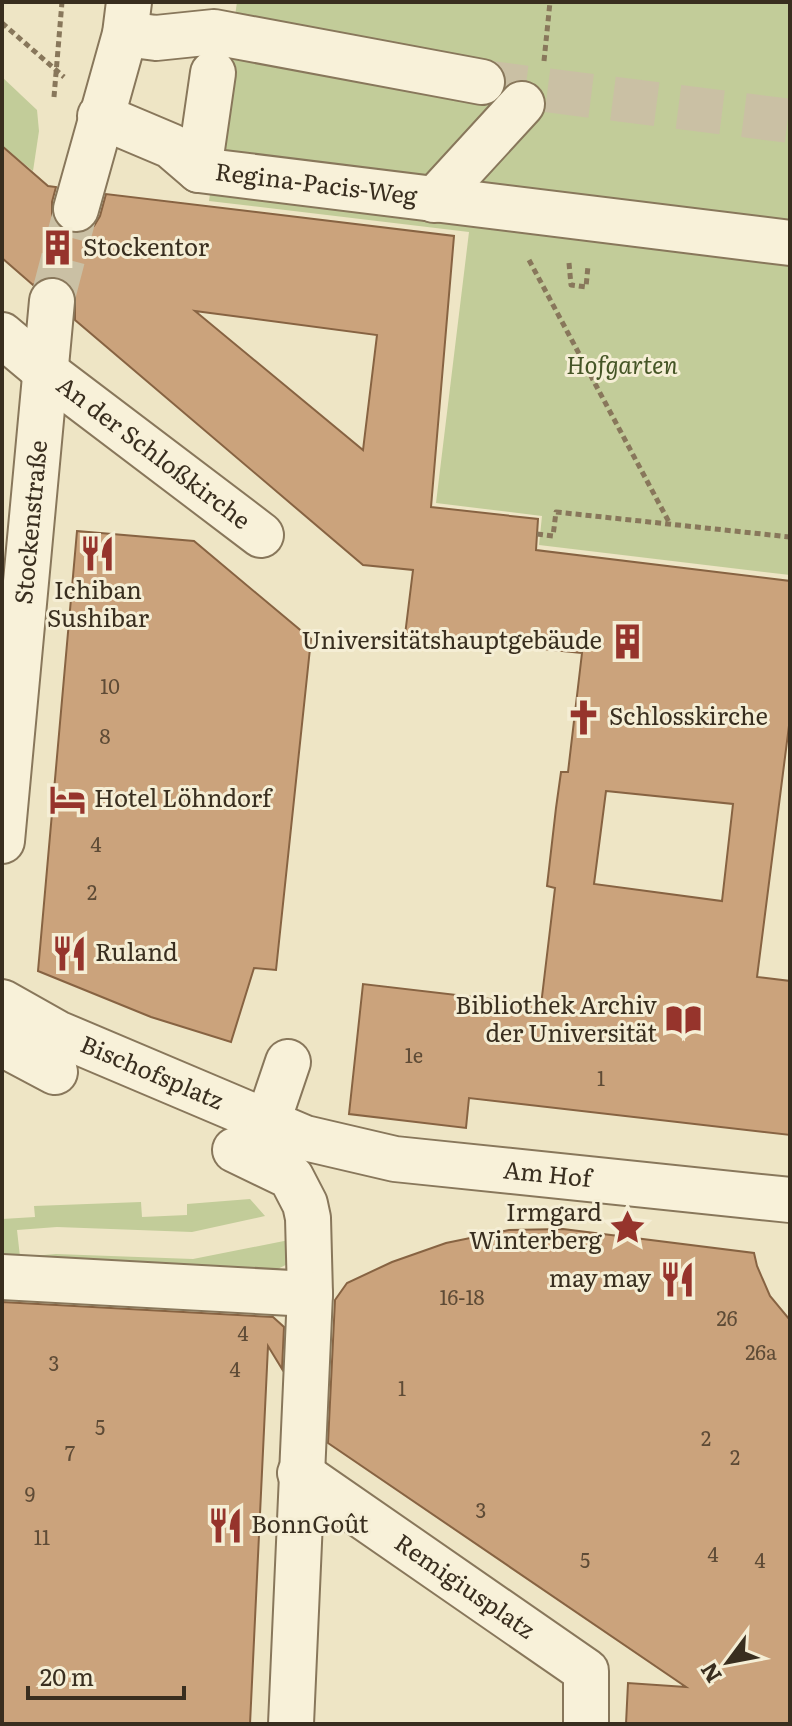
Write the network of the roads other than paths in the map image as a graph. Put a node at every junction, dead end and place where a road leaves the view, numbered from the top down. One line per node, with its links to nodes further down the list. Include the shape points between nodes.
1 (127, 18): 3 (street, via 156,38 214,32); 5 (street)
2 (213, 73): 6 (street, Regina-Pacis-Weg)
3 (482, 82)
4 (532, 87): 7 (street, Regina-Pacis-Weg)
5 (100, 116): 6 (street, Regina-Pacis-Weg, via 171,146); 8 (street)
6 (199, 170): 7 (street, Regina-Pacis-Weg)
7 (434, 200): 9 (street, Regina-Pacis-Weg, via 512,210 572,229)
8 (76, 209)
9 (790, 243)
10 (52, 301): 12 (street, Stockenstraße)
11 (2, 335): 12 (street, An der Schloßkirche)
12 (46, 372): 13 (street, An der Schloßkirche); 14 (street, Stockenstraße)
13 (261, 535)
14 (2, 841)
15 (2, 1002): 19 (street, Bischofsplatz, via 57,1033)
16 (2, 1044): 18 (street, Bischofsplatz)
17 (288, 1062): 19 (street)
18 (55, 1072)
19 (287, 1129): 21 (street, Am Hof, via 395,1159)
20 (235, 1150): 23 (street, via 291,1177 305,1204)
21 (790, 1200)
22 (2, 1277): 23 (street)
23 (310, 1294): 24 (street)
24 (300, 1473): 25 (street); 26 (street, Remigiusplatz, via 586,1671)
25 (291, 1724)
26 (586, 1724)

